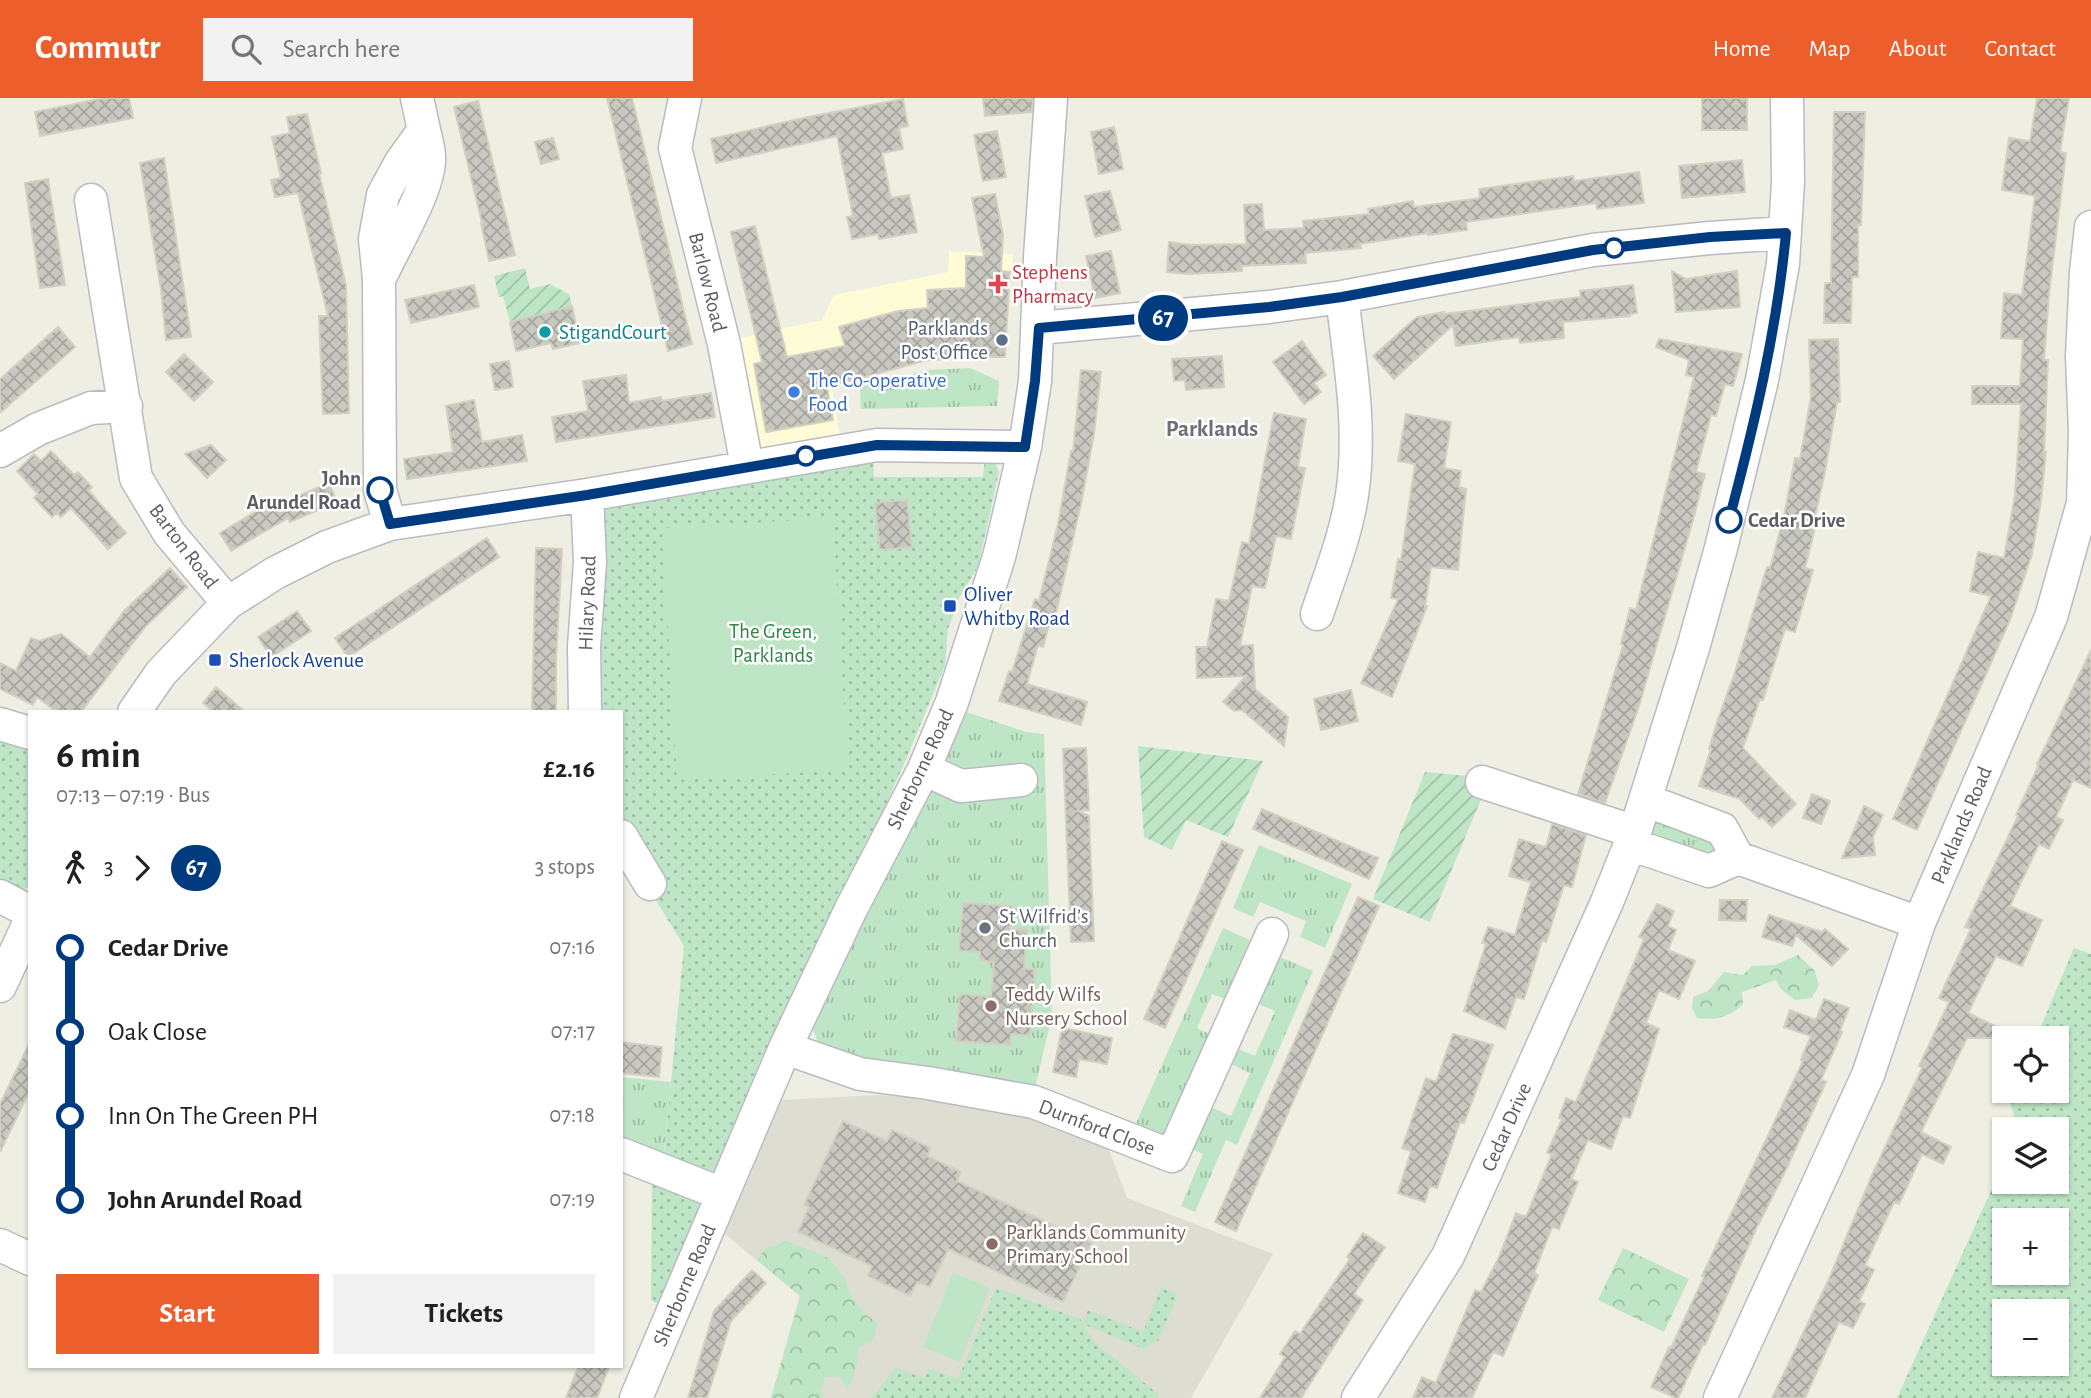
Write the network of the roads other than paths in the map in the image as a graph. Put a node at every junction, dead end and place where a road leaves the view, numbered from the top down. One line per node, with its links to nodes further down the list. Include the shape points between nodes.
1 (417, 98): 16 (street, via 424,130 383,195 375,239 380,490)
2 (685, 98): 14 (street, Barlow Road, via 675,148 724,344)
3 (1051, 98): 9 (street, Sherborne Road)
4 (1787, 98): 7 (street, Cedar Drive)
5 (91, 200): 10 (street, Barton Road)
6 (2091, 227): 11 (street, Parklands Road, via 2082,357)
7 (1786, 233): 8 (street, via 1593,250); 28 (street, Cedar Drive, via 1774,319 1741,473)
8 (1342, 297): 9 (street); 20 (street, via 1357,425 1356,458 1343,534)
9 (1039, 328): 12 (street, Sherborne Road)
10 (126, 406): 13 (street, via 91,408 38,429); 19 (street, Barton Road, via 136,478 169,533)
11 (2088, 436): 18 (street, Parklands Road, via 2083,503)
12 (1025, 447): 14 (street, via 877,445); 25 (street, Sherborne Road, via 999,556 952,702)
13 (0, 451)
14 (747, 466): 15 (street)
15 (587, 495): 16 (street); 22 (street, Hilary Road, via 590,562)
16 (390, 524): 19 (street, via 327,547)
17 (2091, 552): 18 (street)
18 (2063, 577): 35 (street, Parklands Road, via 2051,617)
19 (228, 603): 21 (street, via 161,673)
20 (1317, 614)
21 (140, 710)
22 (585, 710)
23 (0, 724): 24 (street)
24 (28, 732)
25 (924, 769): 26 (street, via 961,786); 39 (street, Sherborne Road)
26 (1021, 780)
27 (1482, 782): 29 (street)
28 (1645, 800): 29 (street, Cedar Drive); 31 (street, via 1722,829)
29 (1632, 838): 31 (street, via 1709,872); 45 (street, Cedar Drive, via 1448,1256)
30 (623, 839): 32 (street)
31 (1738, 858): 35 (street)
32 (650, 884)
33 (0, 896): 34 (street)
34 (28, 911)
35 (1919, 923): 46 (street, Parklands Road, via 1868,1074)
36 (28, 924): 38 (street)
37 (1272, 934): 39 (street, Durnford Close, via 1172,1156 1034,1102 860,1074)
38 (0, 986)
39 (785, 1048): 41 (street, Sherborne Road)
40 (623, 1155): 41 (street)
41 (722, 1194): 44 (street, Sherborne Road)
42 (0, 1245): 43 (street)
43 (28, 1258)
44 (636, 1398)
45 (1358, 1398)
46 (1720, 1398)

